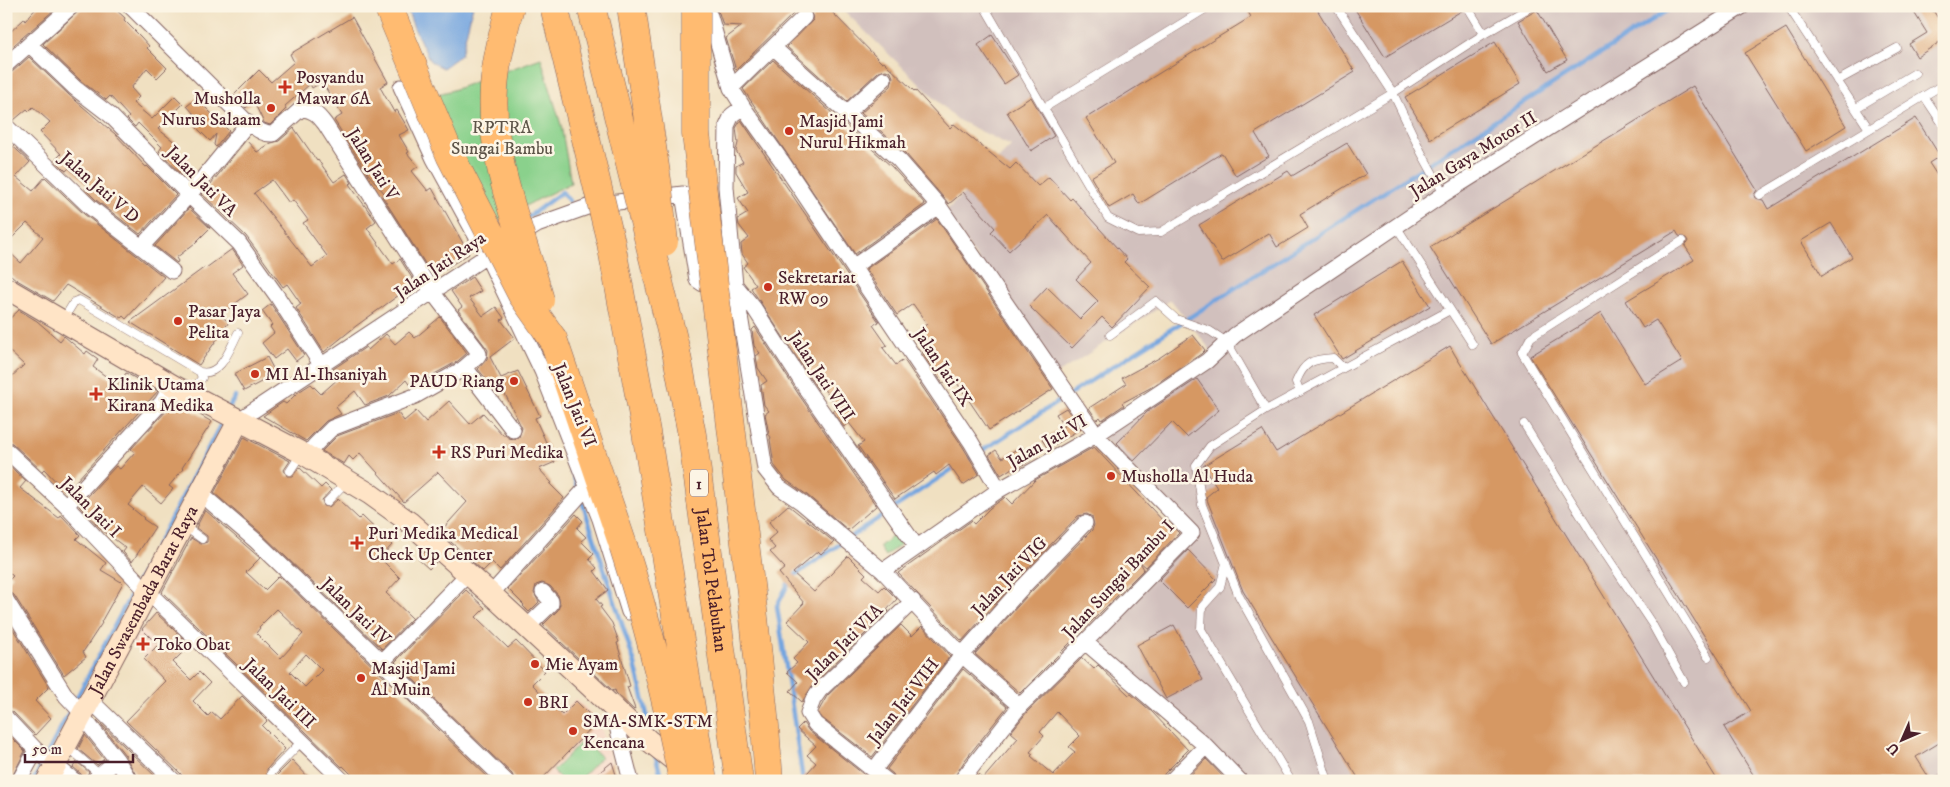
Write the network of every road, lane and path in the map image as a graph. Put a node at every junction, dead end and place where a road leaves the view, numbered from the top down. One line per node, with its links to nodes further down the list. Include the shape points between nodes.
1 (72, 6): 18 (street)
2 (130, 6): 34 (street, Jalan Jati V)
3 (388, 6): 57 (highway, bridge, via 450,155 522,294)
4 (510, 6): 57 (highway, bridge, via 497,58 494,90 497,144 509,203)
5 (554, 6): 122 (highway, bridge, via 611,243 646,432)
6 (591, 6): 60 (highway, bridge)
7 (631, 6): 60 (highway, bridge, via 658,187)
8 (984, 6): 31 (lane)
9 (1210, 6): 31 (lane)
10 (1336, 6): 28 (lane)
11 (1467, 6): 17 (lane)
12 (1532, 6): 17 (lane)
13 (1744, 6): 40 (street, Jalan Gaya Motor II)
14 (1788, 6): 24 (lane)
15 (703, 11): 27 (street, Jalan Jati IX); 124 (highway, bridge, via 696,134 754,618)
16 (804, 17): 19 (street)
17 (1484, 34): 28 (lane)
18 (30, 45): 21 (street); 41 (street, Jalan Jati VA, via 75,88 110,115)
19 (773, 47): 27 (street); 33 (street, Jalan Sungai Bambu I)
20 (1897, 48): 24 (lane)
21 (6, 66)
22 (1915, 74): 32 (lane)
23 (884, 79): 33 (street)
24 (1838, 80): 32 (lane)
25 (1944, 84): 29 (lane)
26 (401, 87): 47 (street, Jalan Jati VI)
27 (731, 88): 30 (street, Jalan Jati IX)
28 (1393, 93): 31 (lane, via 1161,232 1138,233 1108,218); 40 (lane)
29 (1924, 96): 36 (lane); 37 (lane)
30 (743, 107): 38 (street, via 732,115 727,126); 48 (street, Jalan Jati IX)
31 (1044, 108)
32 (1856, 108): 37 (lane)
33 (847, 113): 43 (street, Jalan Sungai Bambu I, via 898,160)
34 (248, 123): 41 (street); 52 (street, Jalan Jati V, via 273,134 301,109 310,109 317,115)
35 (6, 126): 46 (street, Jalan Jati V D, via 90,207)
36 (1944, 126)
37 (1869, 129): 42 (lane)
38 (726, 187): 39 (street, Jalan Jati Raya); 50 (street)
39 (683, 194): 47 (street, Jalan Jati Raya, via 593,205 537,226); 50 (street, via 697,280 703,284)
40 (1444, 194): 44 (street, Jalan Gaya Motor II)
41 (189, 195): 46 (street); 61 (street, Jalan Jati VA, via 239,243)
42 (1760, 195)
43 (940, 206): 48 (street); 71 (street, Jalan Sungai Bambu I)
44 (1396, 226): 53 (lane); 58 (street, Jalan Gaya Motor II)
45 (1682, 241): 96 (lane, via 1531,337 1522,353)
46 (141, 247): 49 (street, Jalan Jati V D)
47 (481, 254): 52 (street, Jalan Jati Raya); 77 (street, Jalan Jati VI, via 542,371)
48 (853, 267): 76 (street, Jalan Jati IX, via 971,442)
49 (172, 271)
50 (735, 285): 84 (street, Jalan Jati VIII); 86 (street, via 766,469 779,487)
51 (6, 288): 54 (street)
52 (431, 289): 61 (street, Jalan Jati Raya); 63 (street, via 478,350 477,357)
53 (1450, 310): 59 (lane); 62 (lane)
54 (62, 321): 64 (lane, via 74,302 79,300); 65 (street)
55 (238, 333): 64 (lane, via 219,368 207,374)
56 (1110, 335): 58 (lane, via 1156,301 1179,320 1210,331)
57 (553, 339): 120 (highway, bridge, via 634,580)
58 (1227, 342): 67 (lane); 71 (street, Jalan Jati VI, via 1207,361)
59 (1472, 345)
60 (676, 352): 123 (highway, Jalan Tol Pelabuhan / 1, via 692,436)
61 (319, 361): 68 (street, Jalan Jati Raya)
62 (1343, 368): 66 (lane); 66 (lane, via 1333,358 1318,359 1302,368 1296,382)
63 (462, 369): 70 (street, via 467,370); 73 (street, via 415,396 332,428)
64 (200, 372): 65 (lane, via 202,378)
65 (181, 389): 68 (street); 80 (street, via 162,402)
66 (1300, 392): 67 (lane)
67 (1266, 410): 85 (lane, via 1210,446 1196,465 1202,505)
68 (232, 416): 73 (street); 78 (street, Jalan Swasembada Barat Raya)
69 (1524, 424): 98 (lane, via 1652,624)
70 (513, 430)
71 (1096, 436): 76 (street, Jalan Jati VI); 94 (street, Jalan Sungai Bambu I, via 1192,533)
72 (6, 450): 80 (street, Jalan Jati I)
73 (305, 454): 74 (lane); 75 (street)
74 (290, 471)
75 (348, 481): 79 (lane); 87 (street, via 408,522)
76 (999, 490): 84 (street, Jalan Jati VI)
77 (583, 492): 90 (street); 106 (street, Jalan Jati VI, via 600,519 646,664)
78 (200, 493): 82 (street, Jalan Swasembada Barat Raya); 97 (street, Jalan Jati IV, via 256,540)
79 (327, 502)
80 (66, 506): 88 (street, Jalan Jati I)
81 (1085, 523): 95 (street, Jalan Jati VIG)
82 (182, 525): 83 (lane); 88 (street, Jalan Swasembada Barat Raya)
83 (202, 539)
84 (916, 546): 86 (street, Jalan Jati VI)
85 (1226, 562): 129 (lane, via 1220,587 1202,607 1201,630); 130 (lane, via 1239,596 1310,721)
86 (883, 571): 92 (street)
87 (468, 574): 90 (street); 97 (street)
88 (146, 589): 101 (street, Jalan Swasembada Barat Raya); 103 (street, Jalan Jati III)
89 (542, 592): 93 (street, via 552,601 551,604)
90 (491, 594): 93 (street)
91 (6, 600): 101 (street, via 66,696)
92 (913, 601): 95 (street); 109 (street, Jalan Jati VIA, via 820,690 808,713 816,724)
93 (527, 627): 99 (street)
94 (1086, 642): 100 (street, Jalan Sungai Bambu I); 105 (street)
95 (962, 655): 100 (street); 109 (street, Jalan Jati VIH)
96 (1708, 657)
97 (382, 662): 118 (street, Jalan Jati IV)
98 (1684, 682)
99 (612, 706): 106 (street); 119 (street)
100 (1020, 706): 126 (street, Jalan Sungai Bambu I)
101 (83, 709): 104 (street, Jalan Swasembada Barat Raya); 107 (street); 116 (street)
102 (6, 718): 108 (street)
103 (302, 741): 110 (lane); 117 (street, Jalan Jati III)
104 (66, 745): 108 (street, Jalan Swasembada Barat Raya); 112 (lane)
105 (1206, 746): 127 (street); 128 (street)
106 (660, 749): 121 (street)
107 (117, 760): 112 (street); 115 (street)
108 (46, 762): 113 (street); 114 (street)
109 (874, 770): 125 (street)
110 (271, 773)
111 (1944, 777): 131 (lane)
112 (96, 778)
113 (19, 781)
114 (75, 781)
115 (130, 781)
116 (174, 781)
117 (342, 781)
118 (506, 781)
119 (631, 781)
120 (683, 781)
121 (699, 781)
122 (703, 781)
123 (740, 781)
124 (769, 781)
125 (887, 781)
126 (961, 781)
127 (1171, 781)
128 (1240, 781)
129 (1291, 781)
130 (1328, 781)
131 (1937, 781)

